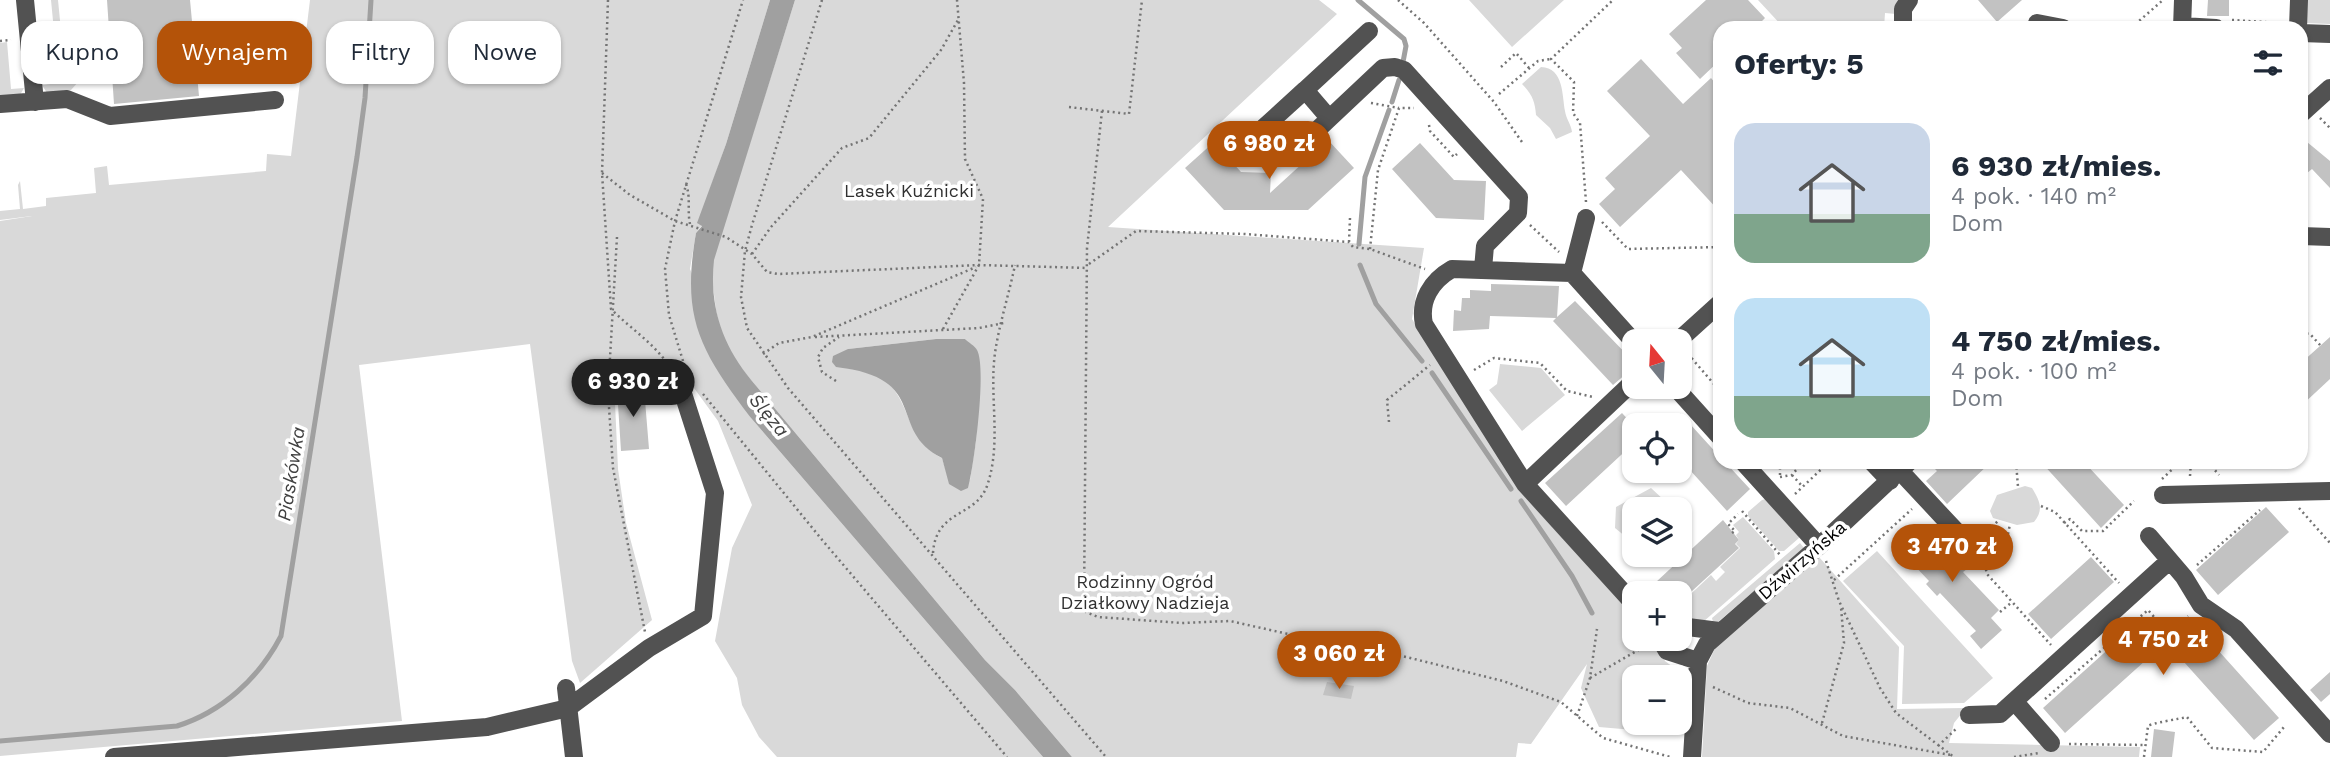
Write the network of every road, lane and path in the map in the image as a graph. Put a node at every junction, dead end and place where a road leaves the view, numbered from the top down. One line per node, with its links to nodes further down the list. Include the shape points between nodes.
1 (25, 0): 30 (street)
2 (608, 0): 42 (path)
3 (743, 0): 43 (path)
4 (822, 0): 55 (path)
5 (957, 0): 13 (path)
6 (1142, 0): 35 (path, via 1129,114)
7 (1398, 0): 39 (path, via 1507,117)
8 (1613, 0): 21 (path)
9 (1909, 0): 14 (street)
10 (2163, 0): 15 (path)
11 (2183, 0): 16 (street)
12 (2299, 0): 17 (street)
13 (959, 19): 56 (path, via 941,50 869,138 842,148); 57 (path, via 965,159 983,199)
14 (1903, 21)
15 (2139, 21)
16 (2182, 21)
17 (2299, 21)
18 (2308, 30): 20 (street)
19 (1369, 32): 25 (street)
20 (2330, 34)
21 (1551, 59): 23 (path); 45 (path, via 1574,82 1573,113 1580,122)
22 (1501, 67): 23 (path, via 1516,54)
23 (1529, 68): 26 (path)
24 (2330, 88): 34 (street)
25 (1306, 90): 36 (street); 38 (street)
26 (1499, 94)
27 (1429, 97): 33 (path, via 1417,108); 36 (street, via 1404,71 1390,66); 44 (street, via 1517,194)
28 (1364, 98): 33 (path, via 1373,105)
29 (275, 100): 30 (street, via 110,116 67,99)
30 (35, 102): 31 (street)
31 (0, 104)
32 (1069, 107): 35 (path)
33 (1399, 108): 54 (path, via 1378,170)
34 (2308, 108)
35 (1102, 111): 59 (path)
36 (1329, 118): 40 (street)
37 (1429, 122): 41 (path, via 1430,131 1454,157)
38 (1249, 141)
39 (1522, 142)
40 (1298, 148)
41 (1464, 148)
42 (602, 173): 47 (path); 63 (path)
43 (687, 184): 47 (path); 48 (path)
44 (1518, 214): 60 (street, via 1486,246); 61 (path)
45 (1589, 215): 53 (path, via 1628,249); 61 (street, via 1582,223)
46 (1350, 218): 52 (path)
47 (675, 221): 48 (path); 76 (path, via 665,270)
48 (690, 224): 55 (path, via 724,236)
49 (2308, 236): 51 (street)
50 (617, 237): 63 (path)
51 (2330, 237)
52 (1349, 242): 54 (path); 59 (path, via 1136,231)
53 (1713, 247)
54 (1370, 250): 62 (path)
55 (745, 251): 56 (path); 73 (path, via 744,319)
56 (752, 254): 57 (path, via 767,272 778,274)
57 (979, 265): 58 (path); 66 (path); 71 (path)
58 (1015, 265): 59 (path); 65 (path)
59 (1089, 266): 142 (path, via 1086,612 1098,617 1182,623 1230,621 1382,651 1503,681 1561,702)
60 (1483, 269): 61 (street); 62 (street)
61 (1573, 270): 67 (street)
62 (1442, 275): 75 (street, via 1425,296 1421,310 1424,324)
63 (611, 309): 76 (path); 131 (path, via 608,391 613,468)
64 (1713, 310): 68 (street)
65 (1004, 323): 66 (path); 114 (path, via 995,354 993,456 987,486 974,504 934,536)
66 (943, 329): 70 (path)
67 (1623, 329)
68 (1692, 330)
69 (2308, 334): 72 (path)
70 (842, 336): 71 (path); 77 (path, via 818,357 822,372)
71 (812, 337): 73 (path, via 779,343)
72 (2321, 346)
73 (763, 354): 114 (path)
74 (1692, 358): 78 (path)
75 (1449, 363): 82 (path, via 1476,370 1494,358 1540,363 1567,391); 83 (path, via 1387,400); 93 (street)
76 (682, 372): 131 (street, via 715,493 703,615)
77 (836, 381)
78 (1713, 383)
79 (697, 385): 152 (path)
80 (1622, 392): 82 (street)
81 (1686, 399): 84 (street)
82 (1610, 403): 93 (street)
83 (1390, 422)
84 (1713, 428)
85 (1749, 469): 101 (street)
86 (1780, 469): 92 (path, via 1780,476)
87 (1797, 469): 92 (path)
88 (1822, 469): 95 (path)
89 (2017, 469): 94 (path)
90 (2175, 469): 96 (path)
91 (1900, 471): 107 (street); 112 (street, Dźwirzyńska)
92 (1792, 475): 95 (path)
93 (1525, 484): 123 (street)
94 (2018, 486)
95 (1803, 487): 101 (path)
96 (2159, 490): 97 (street)
97 (2289, 491): 98 (street); 111 (path, via 2290,499)
98 (2330, 491)
99 (2134, 501): 105 (path, via 2103,531 2082,531 2070,519)
100 (2267, 504): 120 (path)
101 (1783, 506): 112 (street)
102 (2041, 506): 105 (path, via 2056,512)
103 (1903, 517): 122 (path)
104 (1998, 522): 108 (path)
105 (2064, 523): 121 (path)
106 (2010, 524): 115 (path, via 2006,544)
107 (1955, 530)
108 (1986, 532): 113 (path, via 1969,535 1964,540); 115 (path)
109 (1732, 533): 116 (path, via 1735,531 1728,524 1740,513)
110 (2150, 536): 118 (street)
111 (2330, 543)
112 (1819, 546): 122 (path); 130 (street, Dźwirzyńska)
113 (1970, 547): 117 (path); 119 (path)
114 (933, 555): 153 (path)
115 (1993, 555): 119 (path)
116 (1781, 556)
117 (1957, 559)
118 (2169, 561): 120 (street); 134 (street)
119 (1984, 562): 124 (path, via 1987,573)
120 (2184, 577): 125 (street)
121 (2116, 579)
122 (1834, 581): 126 (path)
123 (1622, 591)
124 (2012, 602): 127 (path); 134 (path)
125 (2201, 605): 139 (path, via 2168,633 2148,610 2040,703); 145 (street, via 2236,629)
126 (1842, 607): 143 (path, via 1844,643); 148 (path, via 1896,713)
127 (2000, 612)
128 (1692, 628): 130 (street)
129 (1597, 629): 136 (path)
130 (1719, 631): 135 (street, Dźwirzyńska)
131 (649, 648): 140 (street)
132 (1637, 651): 136 (path)
133 (1667, 651): 135 (street)
134 (2062, 658): 139 (street)
135 (1698, 661): 137 (street)
136 (1590, 678): 142 (path)
137 (1697, 682): 143 (path, via 1748,703 1790,708); 155 (street)
138 (566, 688): 140 (street)
139 (2017, 705): 141 (street, via 2000,714); 146 (street)
140 (568, 708): 150 (street, via 487,727 379,729); 151 (street)
141 (1969, 715): 148 (path)
142 (1577, 716): 154 (path, via 1603,738)
143 (1822, 723): 149 (path, via 1843,736)
144 (2284, 727): 147 (path, via 2263,752 2212,748 2191,718 2183,717 2170,723 2150,723)
145 (2330, 734)
146 (2052, 743): 147 (path)
147 (2145, 745): 156 (path)
148 (1938, 746): 149 (path)
149 (1953, 756)
150 (114, 757)
151 (574, 757)
152 (1007, 757)
153 (1107, 757)
154 (1670, 757)
155 (1692, 757)
156 (2144, 757)

